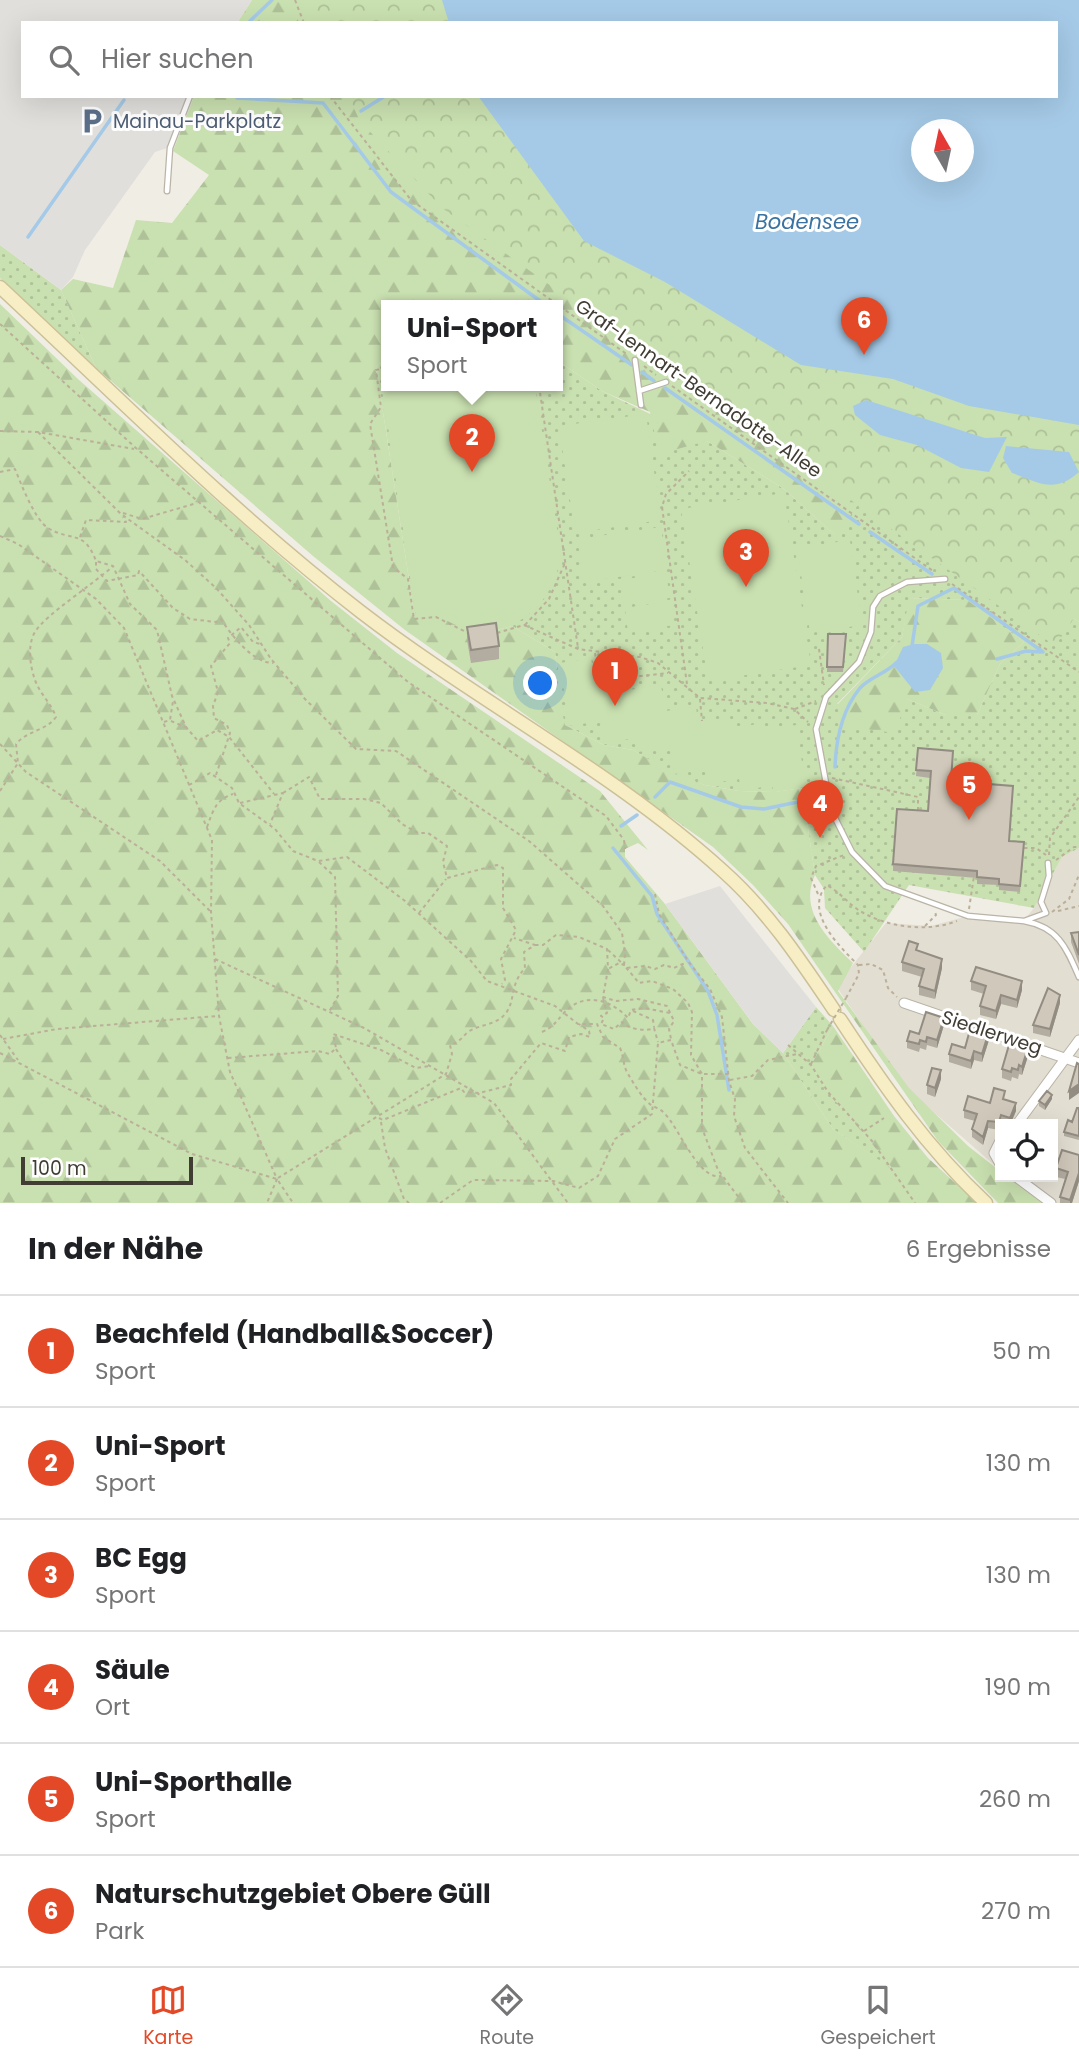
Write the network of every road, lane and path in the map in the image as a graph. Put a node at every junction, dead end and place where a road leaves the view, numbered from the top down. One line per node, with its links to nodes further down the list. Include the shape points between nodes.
1 (295, 0): 2 (path)
2 (303, 21)
3 (189, 98): 5 (lane, via 170,148)
4 (332, 98): 7 (path, Graf-Lennart-Bernadotte-Allee, via 411,200)
5 (167, 191)
6 (0, 287): 151 (main road, via 230,501 362,612 659,818 725,872 770,919 894,1102)
7 (551, 300)
8 (563, 309): 10 (path, Graf-Lennart-Bernadotte-Allee)
9 (0, 324): 20 (path)
10 (635, 360): 12 (path, Graf-Lennart-Bernadotte-Allee); 14 (lane)
11 (381, 369): 37 (path, via 376,370 381,407 370,424 393,567 408,579 414,619 436,617)
12 (666, 382): 14 (lane); 19 (path, Graf-Lennart-Bernadotte-Allee)
13 (539, 391): 28 (path)
14 (639, 391): 15 (lane)
15 (641, 405)
16 (764, 425): 19 (path)
17 (0, 431): 18 (path)
18 (38, 432): 20 (path); 24 (path)
19 (752, 443): 32 (path, Graf-Lennart-Bernadotte-Allee)
20 (137, 449): 23 (path)
21 (689, 471): 45 (path, via 666,494 662,507)
22 (0, 472): 26 (path, via 15,469 47,527)
23 (199, 503): 24 (path, via 142,519); 70 (path, via 408,682 606,816)
24 (121, 514): 26 (path, via 126,523 86,520); 38 (path, via 195,569)
25 (0, 536): 33 (path)
26 (79, 538): 27 (path, via 90,546)
27 (96, 561): 29 (path); 30 (path)
28 (565, 562): 34 (path, via 549,599); 39 (path)
29 (113, 566): 30 (path); 31 (path)
30 (102, 576): 31 (path, via 107,581); 33 (path)
31 (117, 578): 35 (path, via 138,575 139,571 173,608 190,619 221,619); 48 (path, via 130,604 157,630)
32 (945, 579): 43 (path, Graf-Lennart-Bernadotte-Allee); 46 (lane, via 907,582 880,596 859,662)
33 (85, 591): 52 (path, via 124,628); 57 (path, via 34,633 30,657 34,678 56,717 16,744)
34 (524, 625): 36 (path); 39 (path)
35 (232, 635): 38 (path, via 241,627 253,642); 42 (path, via 259,660); 55 (path, via 211,666 218,692 214,718 227,724)
36 (487, 635)
37 (474, 636)
38 (262, 645): 42 (path)
39 (578, 649): 41 (path)
40 (819, 649): 46 (path)
41 (595, 652): 44 (path, via 639,657); 44 (path, via 598,676 631,671 632,677)
42 (274, 663): 97 (path, via 356,749 396,751 529,841 595,897 622,933)
43 (1079, 672)
44 (670, 673): 45 (path)
45 (687, 685): 47 (path)
46 (826, 697): 49 (path); 54 (lane)
47 (700, 698): 49 (path); 51 (path)
48 (173, 700): 50 (path); 53 (path)
49 (794, 709): 54 (path)
50 (170, 720): 52 (path); 53 (path)
51 (702, 721)
52 (164, 723): 60 (path)
53 (186, 727): 55 (path, via 198,741 217,730)
54 (816, 729): 59 (lane)
55 (229, 737): 58 (path); 64 (path)
56 (0, 744): 57 (path)
57 (18, 763): 61 (path); 85 (path, via 160,861)
58 (215, 776): 60 (path, via 210,773); 62 (path)
59 (824, 776): 67 (path, via 918,797); 75 (lane, via 838,828)
60 (189, 785): 69 (path)
61 (0, 791)
62 (234, 793): 66 (path); 69 (path, via 215,804)
63 (283, 793): 64 (path); 68 (path); 80 (path, via 309,777 320,799 381,803 402,824 447,846 443,862)
64 (274, 794): 66 (path)
65 (1079, 797): 77 (path, via 1050,838)
66 (239, 803): 68 (path)
67 (918, 822)
68 (269, 825): 76 (path, via 293,851)
69 (207, 828): 85 (path, via 212,840)
70 (624, 840): 71 (path); 74 (path)
71 (620, 842)
72 (1079, 847): 77 (path)
73 (1024, 848): 77 (path, via 1046,852)
74 (625, 849)
75 (852, 852): 82 (path, via 816,866 811,878); 83 (lane, via 885,886)
76 (318, 861): 87 (path, via 346,857); 108 (path, via 335,877 338,996)
77 (1048, 863): 88 (lane, via 1041,902)
78 (1079, 875): 86 (path, via 1069,899)
79 (974, 876): 89 (path)
80 (447, 878): 87 (path); 92 (path, via 497,865 503,868 503,908 516,930)
81 (656, 894): 96 (path, via 659,914)
82 (818, 894): 91 (path, via 827,885 856,908 886,923); 98 (path, via 826,926)
83 (931, 902): 89 (lane); 91 (path, via 936,915)
84 (1079, 906): 86 (path)
85 (211, 912): 95 (path)
86 (1057, 912): 88 (path)
87 (418, 913): 102 (path, via 487,981)
88 (1046, 913): 90 (lane)
89 (968, 916): 90 (lane); 91 (path, via 947,925)
90 (1024, 920): 101 (lane, via 1045,925 1067,949)
91 (924, 927)
92 (514, 939): 93 (path); 102 (path, via 501,959 505,980)
93 (535, 945): 94 (path, via 556,935 579,937); 103 (path, via 524,952 525,968)
94 (607, 949): 97 (path); 100 (path)
95 (214, 958): 108 (path); 110 (path)
96 (688, 961): 99 (path, via 674,968); 131 (path, via 710,989 722,1017)
97 (624, 965): 99 (path); 100 (path)
98 (858, 965): 105 (path, via 871,964 883,970 888,988); 127 (path, bridge, via 859,974)
99 (626, 968): 130 (path, via 639,983 652,981 673,989 688,1003 691,1055)
100 (608, 969): 104 (path)
101 (1079, 977)
102 (500, 985): 103 (path)
103 (512, 989): 107 (path); 129 (path, via 506,1012 450,1045)
104 (603, 998): 106 (path, via 628,1018); 107 (path); 109 (path, via 667,1006); 112 (path, via 607,1013 601,1016 601,1024 614,1029 622,1023 649,1031)
105 (904, 1003): 123 (street, Siedlerweg)
106 (631, 1010): 109 (path); 112 (path, via 653,1020)
107 (564, 1012): 111 (path); 113 (path, via 554,1027)
108 (328, 1013): 128 (path)
109 (671, 1013): 116 (path)
110 (219, 1016): 115 (path, via 57,1029); 124 (path)
111 (578, 1024): 133 (path, via 590,1037 569,1037 565,1051 541,1043 511,1085); 134 (path, via 597,1024 603,1037 620,1048 628,1074)
112 (654, 1028): 118 (path)
113 (542, 1032)
114 (0, 1035): 115 (path)
115 (3, 1039): 125 (path)
116 (671, 1040): 118 (path); 130 (path, via 680,1065)
117 (1079, 1040): 123 (street)
118 (658, 1043): 134 (path)
119 (788, 1045): 122 (path)
120 (336, 1048): 124 (path, via 330,1055 318,1051); 128 (path, via 333,1034 389,1053 416,1068); 135 (path)
121 (0, 1053): 125 (path)
122 (798, 1054): 127 (path); 132 (path, via 768,1060 752,1076)
123 (1065, 1056): 126 (street, Siedlerweg); 137 (street)
124 (227, 1058): 140 (path)
125 (19, 1062): 140 (path, via 192,1154)
126 (1079, 1063)
127 (811, 1065): 138 (path)
128 (429, 1066): 129 (path)
129 (446, 1074): 133 (path); 135 (path)
130 (702, 1074): 131 (path); 139 (path, via 702,1128)
131 (729, 1074): 132 (path)
132 (729, 1080): 149 (path, via 745,1148)
133 (479, 1093): 135 (path, via 461,1088); 141 (path, via 494,1104)
134 (653, 1106): 139 (path, via 680,1133 688,1153 705,1171); 141 (path, via 652,1114 615,1139 598,1176 579,1188)
135 (380, 1118): 140 (path); 145 (path, via 385,1147)
136 (884, 1118): 138 (path)
137 (1021, 1119)
138 (863, 1132): 150 (path)
139 (722, 1176): 148 (path)
140 (277, 1179): 143 (path); 144 (path)
141 (553, 1181): 146 (path, via 473,1180); 147 (path)
142 (1023, 1182): 152 (street)
143 (267, 1203)
144 (293, 1203)
145 (409, 1203)
146 (440, 1203)
147 (568, 1203)
148 (743, 1203)
149 (788, 1203)
150 (915, 1203)
151 (986, 1203)
152 (1051, 1203)

